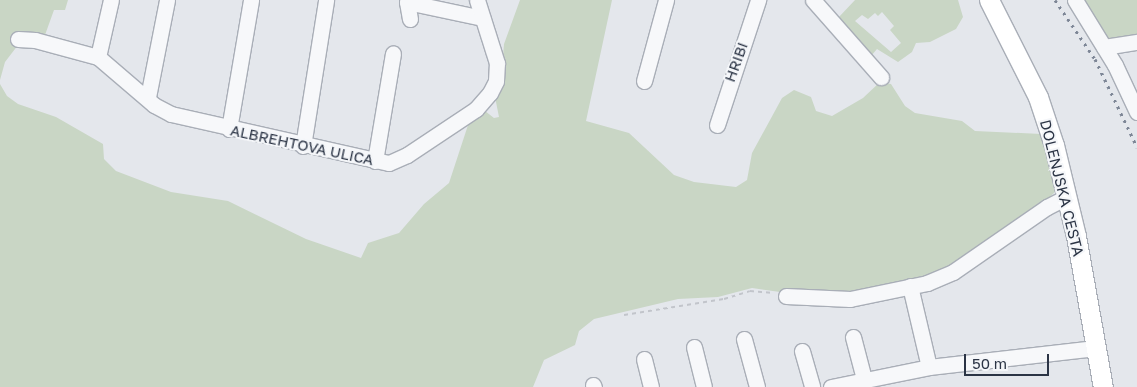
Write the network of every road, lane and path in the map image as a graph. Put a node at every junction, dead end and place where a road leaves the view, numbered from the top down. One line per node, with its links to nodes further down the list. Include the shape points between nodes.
1 (111, 0): 18 (street)
2 (167, 0): 21 (street)
3 (251, 0): 24 (street)
4 (326, 0): 25 (street)
5 (476, 0): 12 (street, ALBREHTOVA ULICA)
6 (666, 0): 20 (street)
7 (758, 0): 23 (street, HRIBI)
8 (813, 0): 19 (street)
9 (989, 0): 27 (main road, DOLENJSKA CESTA, via 1038,96)
10 (1075, 0): 16 (street)
11 (406, 1): 12 (street); 13 (street)
12 (482, 18): 26 (street, ALBREHTOVA ULICA, via 497,64 496,81 490,93 476,109 407,155 389,163)
13 (410, 19)
14 (18, 39): 18 (street, ALBREHTOVA ULICA, via 35,40)
15 (1137, 42): 16 (street)
16 (1104, 47): 22 (street)
17 (393, 53): 26 (street)
18 (98, 57): 21 (street, ALBREHTOVA ULICA)
19 (881, 77)
20 (644, 81)
21 (148, 97): 24 (street, ALBREHTOVA ULICA, via 162,111)
22 (1137, 112)
23 (717, 125)
24 (229, 129): 25 (street, ALBREHTOVA ULICA)
25 (303, 146): 26 (street, ALBREHTOVA ULICA)
26 (375, 161)
27 (1068, 197): 28 (street, via 1047,207 953,272); 34 (main road, DOLENJSKA CESTA)
28 (910, 286): 29 (street, via 850,299); 37 (street)
29 (786, 296): 30 (path, via 750,290 724,299)
30 (624, 315)
31 (853, 337): 38 (street)
32 (744, 339): 41 (street)
33 (694, 347): 40 (street)
34 (1097, 348): 37 (street); 44 (main road, DOLENJSKA CESTA)
35 (802, 351): 42 (street)
36 (644, 359): 39 (street)
37 (929, 367): 38 (street)
38 (864, 379): 43 (street)
39 (651, 387)
40 (704, 387)
41 (757, 387)
42 (812, 387)
43 (831, 387)
44 (1103, 387)

